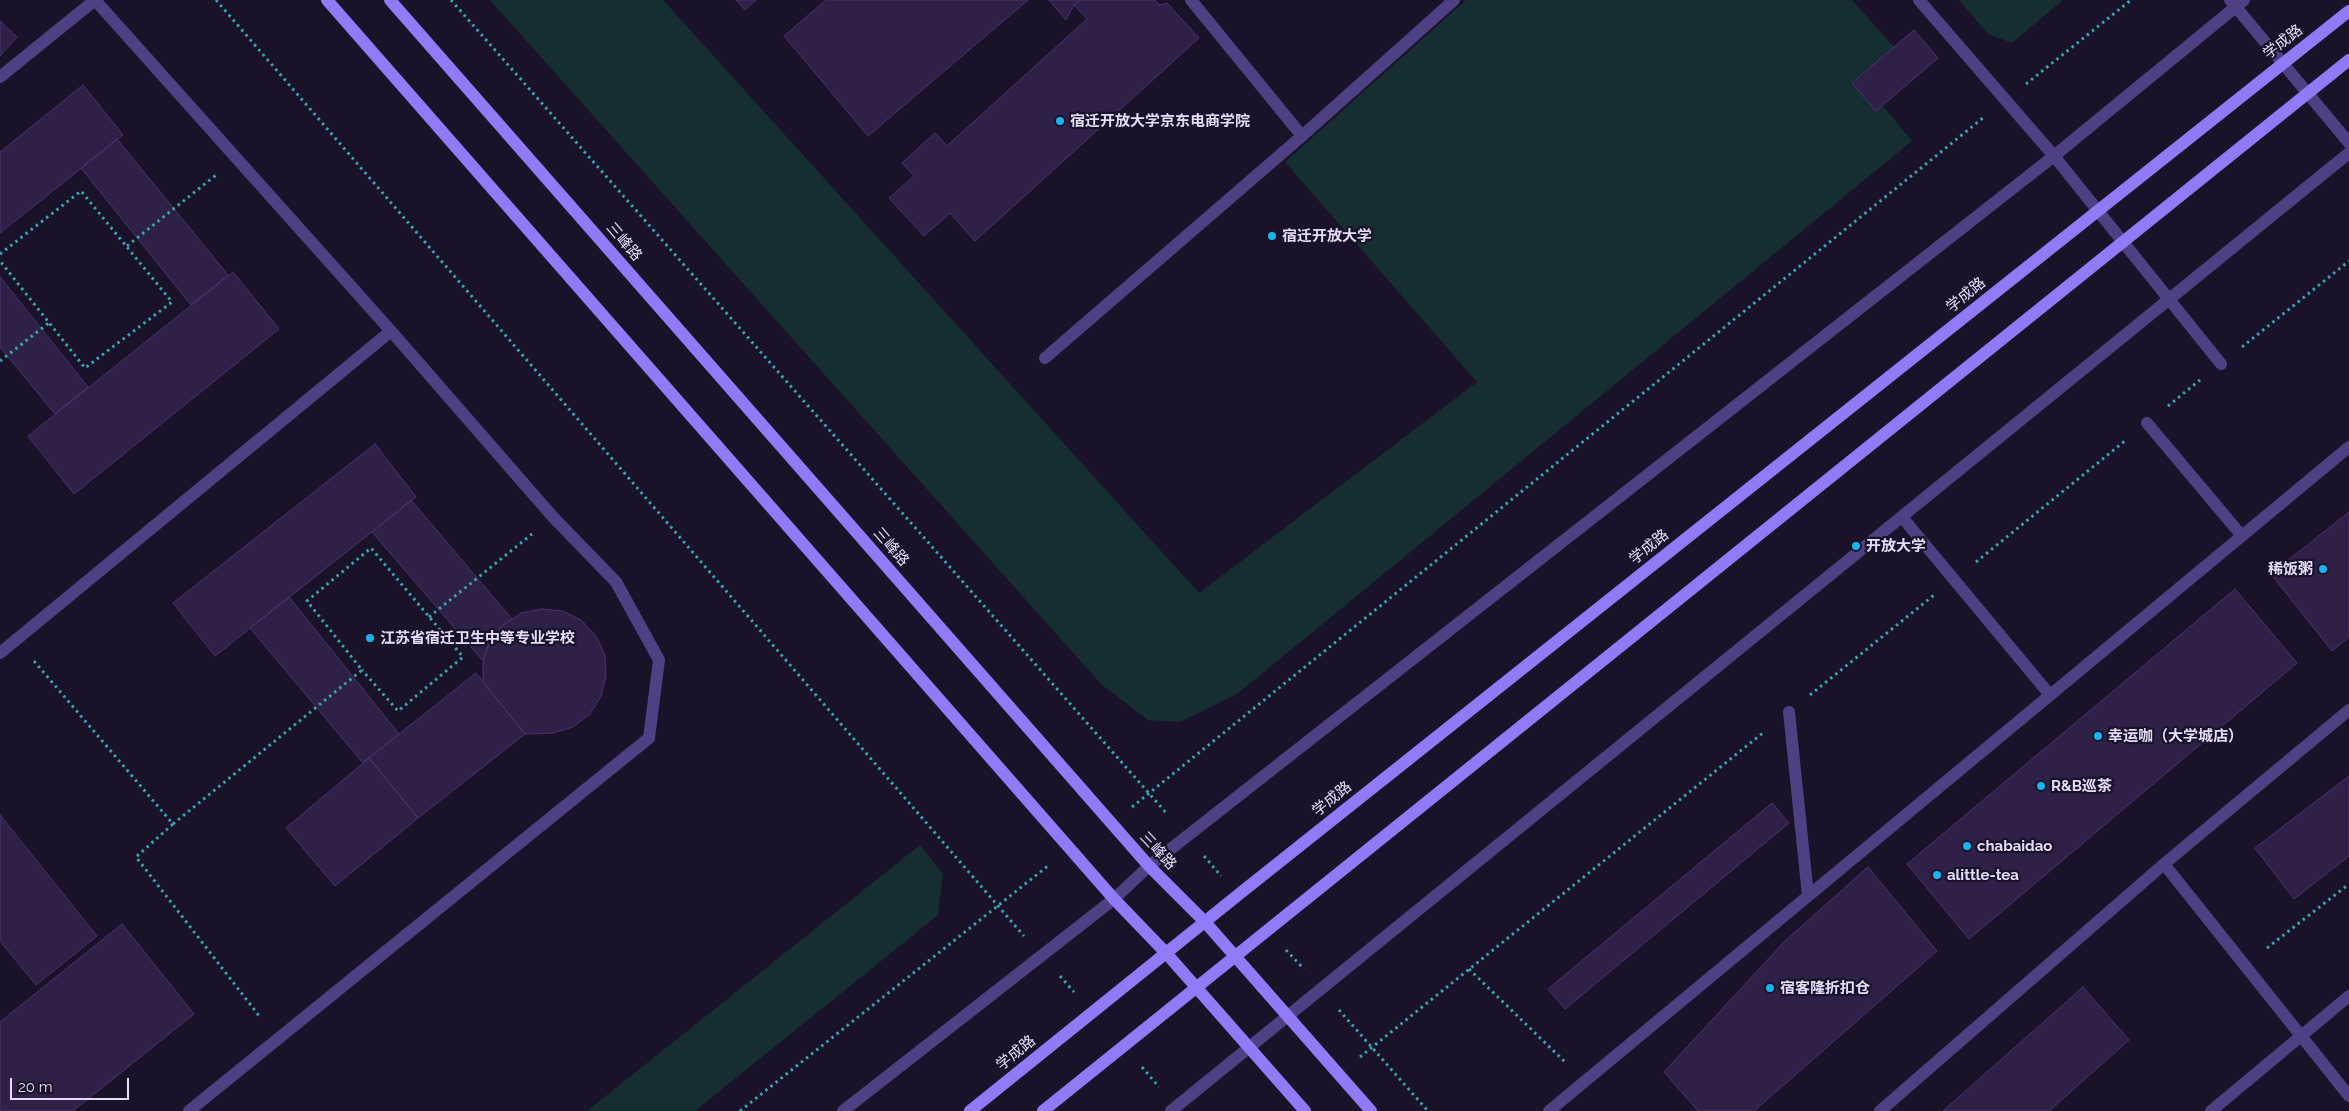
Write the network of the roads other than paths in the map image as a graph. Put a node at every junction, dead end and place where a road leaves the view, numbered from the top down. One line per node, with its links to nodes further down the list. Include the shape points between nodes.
1 (95, 0): 11 (lane); 20 (lane)
2 (327, 0): 34 (main road)
3 (390, 0): 32 (main road, 三峰路)
4 (1190, 0): 13 (lane)
5 (1454, 0): 13 (lane)
6 (1920, 0): 16 (lane)
7 (2237, 2): 10 (lane); 16 (lane)
8 (2349, 10): 10 (main road, 学成路)
9 (2349, 60): 12 (main road)
10 (2284, 62): 12 (lane); 17 (main road, 学成路)
11 (0, 76)
12 (2308, 93): 14 (lane); 18 (main road)
13 (1302, 136): 21 (lane)
14 (2349, 143)
15 (2349, 153): 19 (lane)
16 (2054, 156): 17 (lane); 32 (lane)
17 (2098, 210): 18 (lane); 35 (main road, 学成路)
18 (2123, 242): 19 (lane); 37 (main road)
19 (2169, 300): 22 (lane); 25 (lane)
20 (391, 331): 27 (lane); 45 (lane, via 553,517 616,582 659,660 649,738)
21 (1045, 358)
22 (2221, 364)
23 (2147, 423): 26 (lane)
24 (2349, 447): 26 (lane)
25 (1902, 517): 28 (lane); 40 (lane)
26 (2242, 536): 28 (lane)
27 (0, 653)
28 (2050, 695): 33 (lane)
29 (2349, 710): 31 (lane)
30 (1789, 712): 33 (lane)
31 (2164, 864): 41 (lane); 52 (lane)
32 (1149, 866): 34 (lane); 35 (main road, 三峰路)
33 (1808, 896): 51 (lane)
34 (1114, 899): 36 (main road); 46 (lane)
35 (1205, 922): 36 (main road, 学成路); 37 (main road, 三峰路)
36 (1166, 953): 38 (main road); 47 (main road, 学成路)
37 (1235, 956): 38 (main road); 40 (main road, 三峰路)
38 (1196, 988): 42 (main road); 48 (main road)
39 (2349, 996): 41 (lane)
40 (1288, 1016): 42 (lane); 50 (main road, 三峰路)
41 (2300, 1035): 43 (lane); 53 (lane)
42 (1249, 1048): 44 (lane); 49 (main road)
43 (2349, 1096)
44 (1174, 1109)
45 (189, 1111)
46 (843, 1111)
47 (970, 1111)
48 (1043, 1111)
49 (1305, 1111)
50 (1371, 1111)
51 (1549, 1111)
52 (1880, 1111)
53 (2211, 1111)

